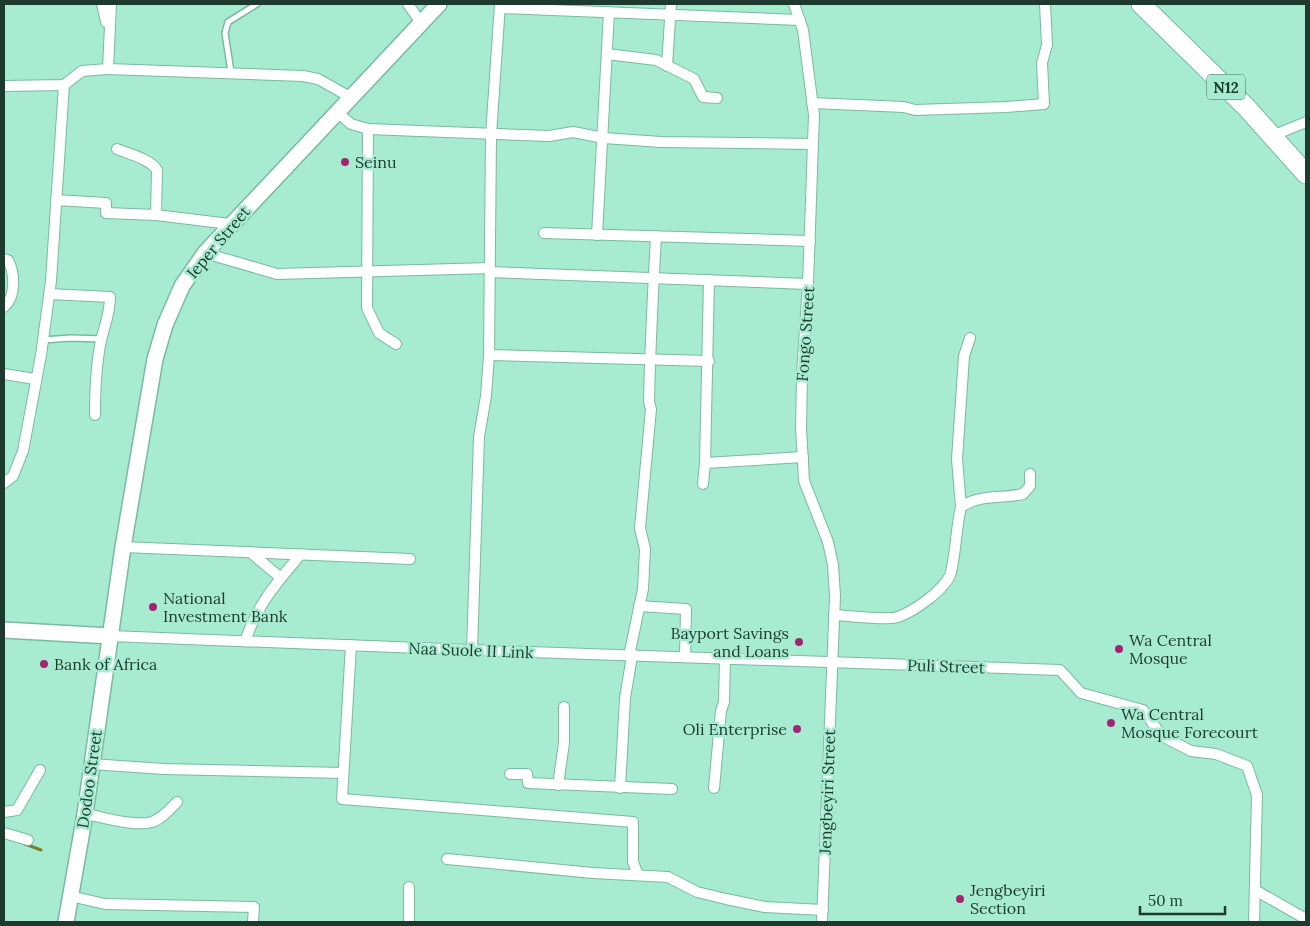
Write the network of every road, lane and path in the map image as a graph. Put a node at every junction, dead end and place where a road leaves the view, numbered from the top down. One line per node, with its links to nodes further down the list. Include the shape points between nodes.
1 (102, 4): 15 (street)
2 (111, 4): 15 (street)
3 (257, 4): 19 (lane, via 228,22 225,33)
4 (408, 4): 14 (street)
5 (439, 4): 14 (street, Ieper Street)
6 (671, 4): 12 (street)
7 (794, 4): 13 (street, Fongo Street)
8 (1045, 4): 24 (street, via 1044,104 915,110)
9 (1141, 4): 29 (highway, N12)
10 (500, 6): 11 (street); 28 (street)
11 (609, 12): 12 (street); 16 (street)
12 (670, 15): 13 (street); 17 (street)
13 (800, 20): 24 (street, Fongo Street)
14 (421, 23): 22 (street, Ieper Street)
15 (108, 30): 18 (street)
16 (607, 54): 17 (street, via 656,60); 30 (street)
17 (667, 66): 23 (street, via 694,79 703,97)
18 (108, 68): 19 (street); 20 (street, via 82,71)
19 (231, 72): 22 (street, via 318,79)
20 (64, 85): 21 (street); 34 (street)
21 (4, 86)
22 (350, 97): 25 (street, Ieper Street)
23 (717, 98)
24 (812, 103): 31 (street, Fongo Street)
25 (337, 112): 27 (street, via 351,124); 36 (street, Ieper Street)
26 (1306, 122): 29 (street)
27 (368, 128): 28 (street); 44 (street)
28 (491, 135): 30 (street, via 549,136 573,132); 43 (street)
29 (1272, 136): 33 (highway, N12)
30 (604, 138): 31 (street); 38 (street)
31 (813, 144): 40 (street, Fongo Street)
32 (117, 149): 35 (street, via 157,170)
33 (1306, 174)
34 (56, 200): 35 (street, via 106,203 106,213); 48 (street)
35 (156, 215): 36 (street)
36 (230, 224): 41 (street, Ieper Street)
37 (544, 234): 38 (street)
38 (597, 235): 39 (street)
39 (656, 236): 40 (street); 45 (street)
40 (810, 241): 47 (street, Fongo Street)
41 (205, 253): 44 (street, via 277,274); 66 (street, Ieper Street, via 182,286 155,359)
42 (4, 259): 49 (street, via 11,264 13,287 11,298)
43 (490, 270): 44 (street); 45 (street); 54 (street)
44 (369, 271): 53 (street, via 367,308 378,333)
45 (654, 277): 46 (street); 55 (street)
46 (709, 280): 47 (street); 56 (street)
47 (808, 284): 60 (street, Fongo Street, via 802,374)
48 (49, 294): 51 (street, via 110,298 110,312); 52 (street)
49 (4, 307)
50 (970, 338): 65 (street, via 964,356 957,449)
51 (102, 339): 52 (lane); 59 (street)
52 (43, 340): 58 (street)
53 (396, 344)
54 (489, 355): 55 (street); 77 (street, via 478,440)
55 (650, 359): 56 (street); 71 (street, via 651,409 640,528 644,549)
56 (708, 361): 61 (street)
57 (4, 374): 58 (street)
58 (35, 379): 63 (street, via 23,451 13,476)
59 (95, 415)
60 (803, 457): 61 (street); 72 (street, Fongo Street, via 804,481 828,542 833,566)
61 (705, 463): 64 (street)
62 (1030, 474): 65 (street, via 1030,486 1023,494 1005,498 973,498)
63 (4, 483)
64 (702, 484)
65 (961, 507): 72 (street, via 951,574 940,590 894,618)
66 (123, 547): 67 (street); 74 (street, Ieper Street)
67 (250, 552): 68 (street); 70 (street)
68 (300, 554): 69 (street); 70 (street)
69 (410, 560)
70 (280, 578): 75 (street, via 256,613)
71 (639, 606): 78 (street); 79 (street, via 686,609)
72 (834, 616): 81 (street, Fongo Street)
73 (4, 630): 74 (street)
74 (110, 636): 75 (street, Naa Suole II Link); 83 (street, Dodoo Street)
75 (245, 641): 76 (street, Naa Suole II Link)
76 (351, 645): 77 (street, Naa Suole II Link); 85 (street)
77 (472, 650): 78 (street, Naa Suole II Link)
78 (631, 656): 79 (street, Naa Suole II Link); 88 (street)
79 (685, 657): 80 (street, Naa Suole II Link)
80 (725, 658): 81 (street, Naa Suole II Link); 89 (street, via 724,702)
81 (831, 662): 99 (street, Puli Street, via 1060,670 1081,693 1143,710 1162,736 1191,751 1216,754 1247,766 1258,795); 101 (street, Jengbeyiri Street)
82 (564, 707): 87 (street, via 564,743)
83 (92, 764): 85 (street, via 164,769); 93 (street, Dodoo Street)
84 (40, 770): 92 (street, via 17,810)
85 (343, 772): 97 (street, via 342,799 633,822 633,862)
86 (510, 774): 87 (street, via 527,774 528,783)
87 (558, 785): 88 (street)
88 (620, 788): 90 (street)
89 (714, 788)
90 (672, 789)
91 (177, 802): 93 (street, via 165,815 152,822)
92 (4, 812)
93 (84, 814): 100 (street, Dodoo Street)
94 (4, 833): 95 (street)
95 (28, 840)
96 (447, 859): 97 (street)
97 (638, 875): 101 (street, via 668,877 698,892 765,907)
98 (409, 887): 105 (street)
99 (1255, 890): 102 (street); 107 (street)
100 (70, 896): 103 (street, Dodoo Street); 104 (street, via 105,904 254,907)
101 (823, 910): 106 (street, Jengbeyiri Street)
102 (1306, 919)
103 (66, 922)
104 (253, 922)
105 (409, 922)
106 (822, 922)
107 (1254, 922)

